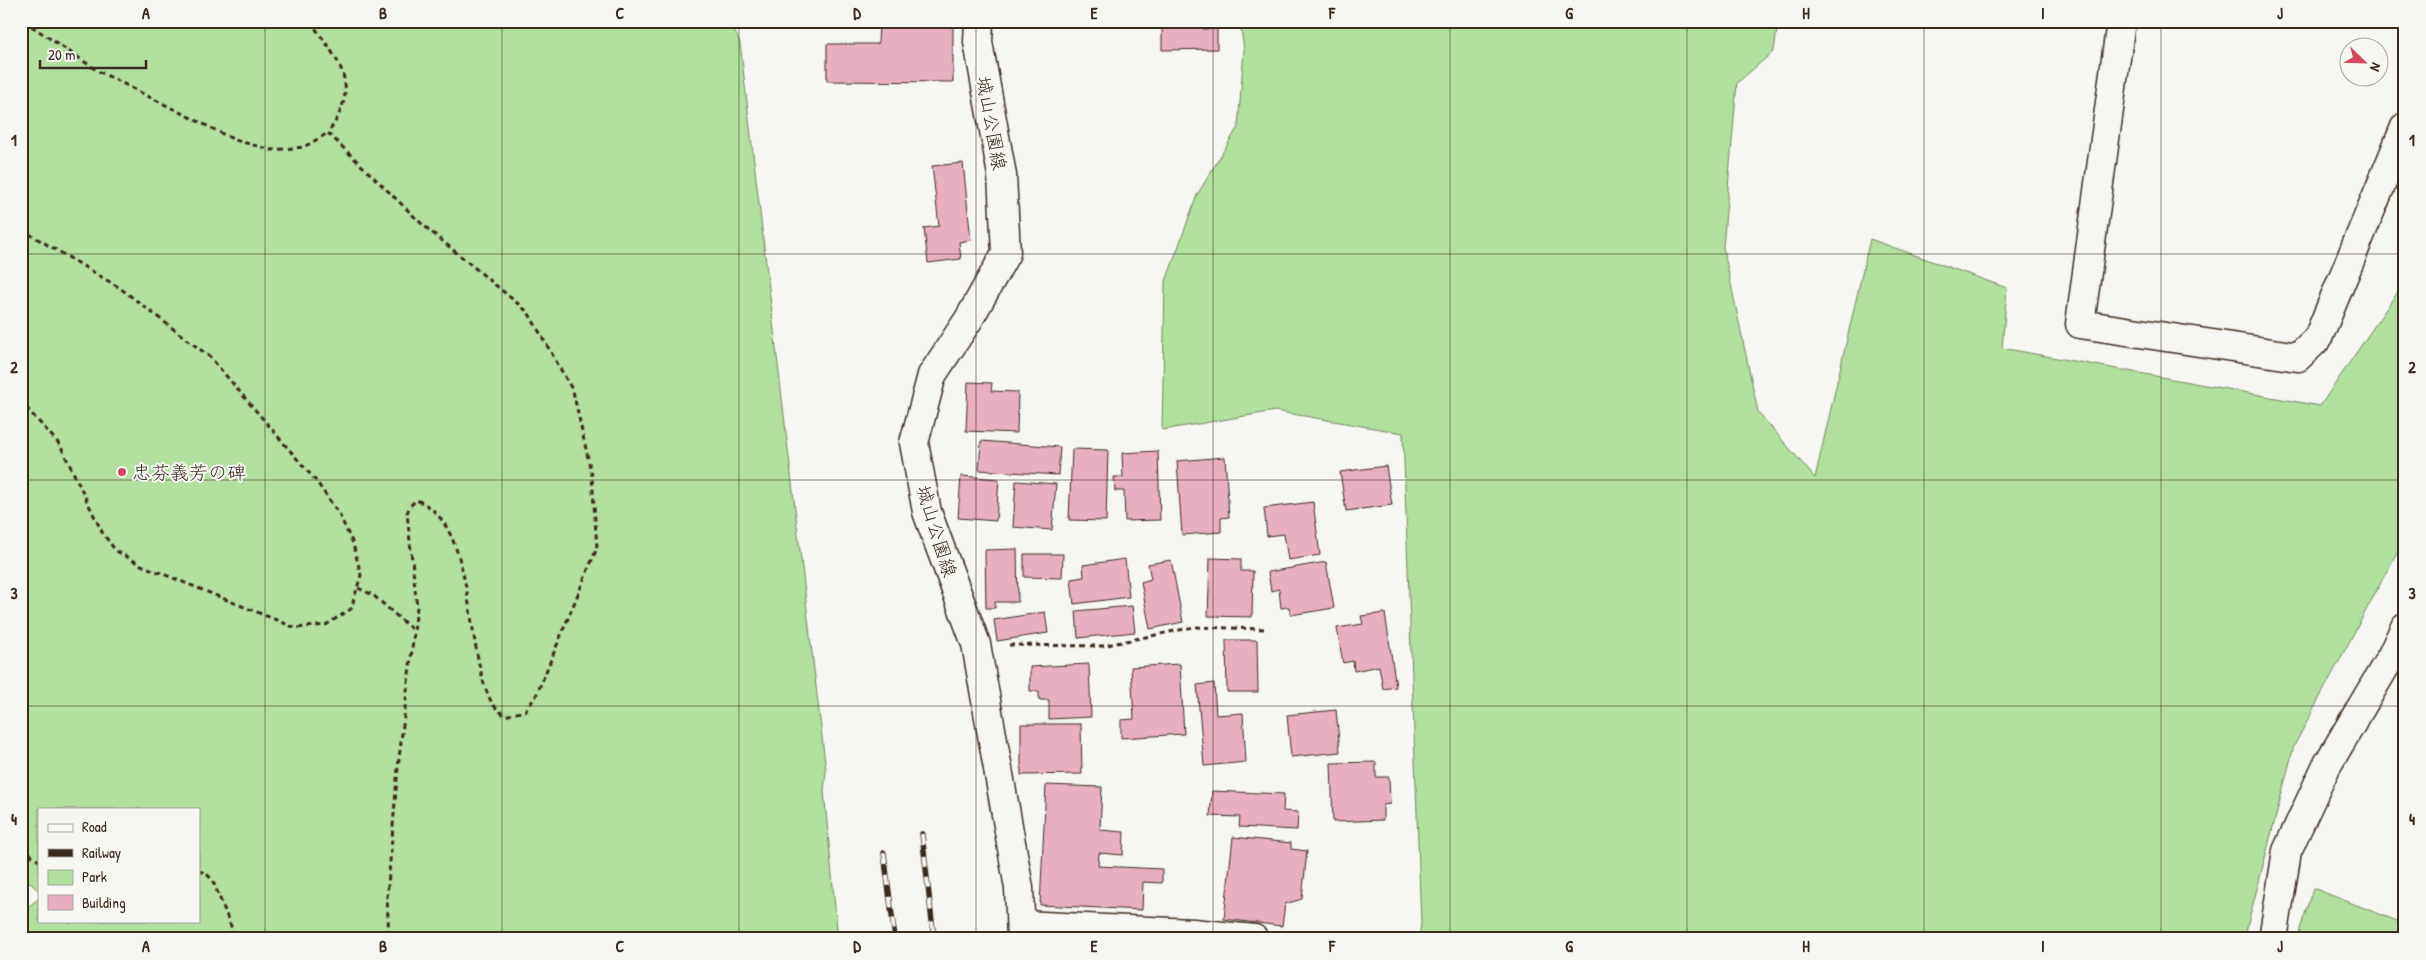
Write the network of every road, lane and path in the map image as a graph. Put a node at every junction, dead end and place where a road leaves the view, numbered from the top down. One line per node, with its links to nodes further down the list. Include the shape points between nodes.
1 (24, 21): 6 (path, via 98,71 236,140 272,150 304,147)
2 (310, 21): 6 (path, via 345,77 345,97 340,115)
3 (979, 21): 13 (street, 城山公園線, via 978,42 1002,175 1006,253 969,319 932,375 914,443 927,512)
4 (2120, 21): 5 (street, via 2080,324 2298,356 2318,338)
5 (2405, 127)
6 (328, 133): 12 (path, via 422,224 528,312 573,391 592,476 597,548 536,696 525,711 505,716 492,704 484,684 466,584 447,526 432,509 416,500 407,513 417,607)
7 (21, 229): 9 (path, via 120,288 210,357 316,481 339,514 353,544 361,576)
8 (21, 402): 9 (path, via 60,445 102,532 115,550 141,565 296,628 326,625 335,620 351,609)
9 (358, 588): 12 (path, via 373,595)
10 (2405, 628): 21 (street, via 2326,767 2287,851)
11 (1264, 629): 13 (path, via 1194,627 1102,646)
12 (414, 631): 19 (path, via 387,897)
13 (976, 644): 17 (street, 城山公園線, via 1019,888)
14 (21, 837): 15 (path, via 31,855)
15 (38, 860)
16 (200, 871): 18 (path, via 213,881)
17 (1021, 932): 20 (street, via 1193,933)
18 (236, 939)
19 (389, 939)
20 (1254, 939)
21 (2273, 939)

